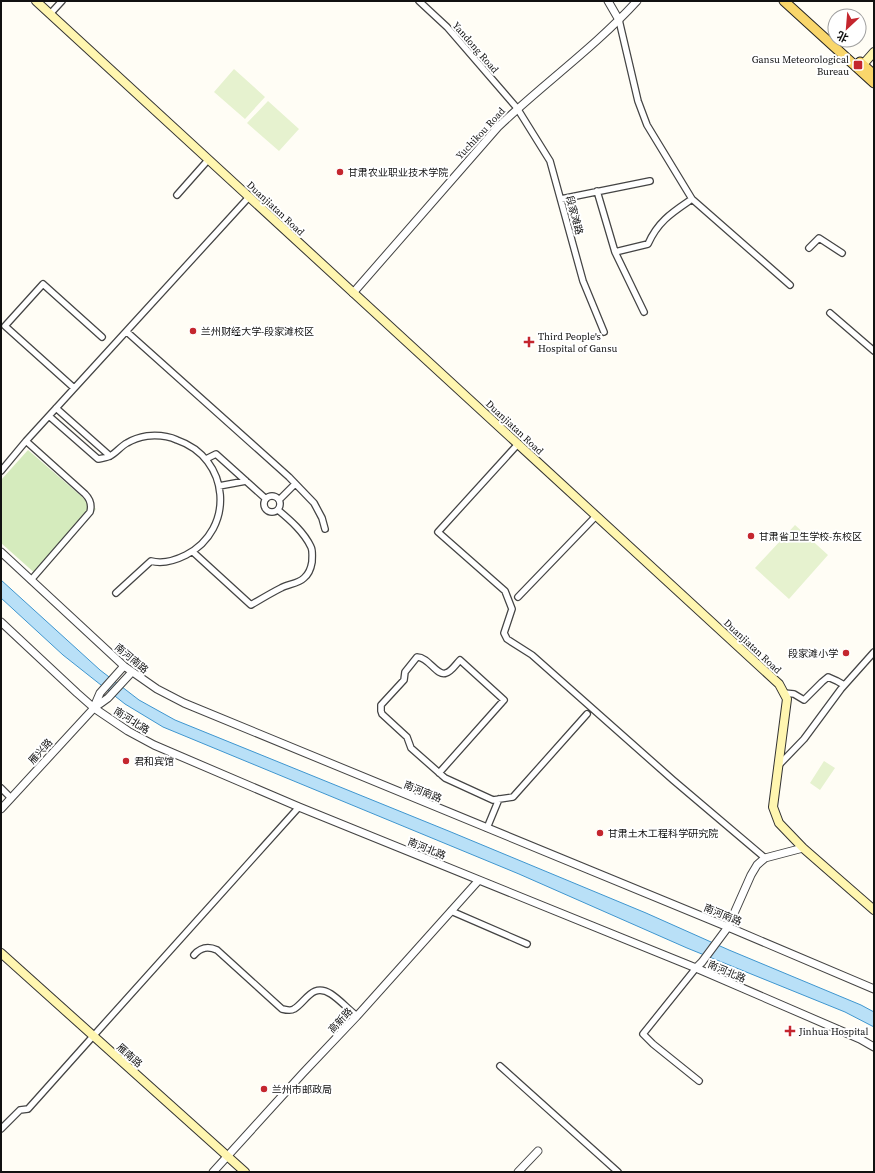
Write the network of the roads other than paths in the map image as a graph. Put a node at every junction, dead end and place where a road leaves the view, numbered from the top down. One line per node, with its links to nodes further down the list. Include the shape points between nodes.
1 (36, 1): 8 (main road, Duanjiatan Road)
2 (62, 1): 8 (street)
3 (419, 1): 16 (street, Yandong Road, via 447,27)
4 (608, 1): 9 (street)
5 (637, 1): 9 (street, Yuchikou Road)
6 (784, 1): 13 (main road)
7 (793, 1): 10 (main road)
8 (50, 14): 17 (main road, Duanjiatan Road)
9 (619, 20): 16 (street, Yuchikou Road); 23 (street, via 638,101 647,125)
10 (827, 33)
11 (843, 48): 13 (main road)
12 (874, 52): 13 (main road)
13 (861, 67): 14 (main road); 15 (main road)
14 (874, 75)
15 (874, 83)
16 (517, 108): 22 (street, 段家滩路, via 550,161); 28 (street, Yuchikou Road, via 492,132)
17 (208, 160): 20 (street); 21 (main road, Duanjiatan Road)
18 (650, 180): 19 (street)
19 (597, 191): 22 (street); 25 (street)
20 (176, 195)
21 (249, 197): 28 (main road, Duanjiatan Road); 31 (street)
22 (561, 199): 32 (street, 段家滩路, via 583,281)
23 (692, 199): 25 (street, via 669,214 653,233 648,244); 27 (street)
24 (809, 248): 26 (street, via 818,238)
25 (615, 252): 29 (street)
26 (842, 253)
27 (790, 285)
28 (353, 292): 39 (main road, Duanjiatan Road)
29 (644, 312)
30 (830, 313): 34 (street)
31 (127, 332): 35 (street); 44 (street)
32 (604, 332)
33 (102, 337): 35 (street, via 43,284 5,326)
34 (874, 351)
35 (74, 388): 36 (street)
36 (56, 408): 37 (street); 40 (street)
37 (49, 416): 38 (street); 40 (street, via 98,459)
38 (26, 441): 42 (street); 53 (street, via 89,498 91,507 90,512)
39 (518, 444): 49 (main road, Duanjiatan Road); 73 (street, via 438,532 504,591 512,610 504,634 507,639 532,656)
40 (110, 456): 41 (street, via 127,443 147,436 168,436 188,443)
41 (206, 459): 43 (street, via 216,454); 45 (street, via 216,474)
42 (1, 471)
43 (246, 480): 45 (street); 46 (street)
44 (295, 484): 47 (street); 50 (street, via 314,502)
45 (219, 486): 52 (street, via 219,515 210,534)
46 (266, 499): 47 (street, via 273,496); 48 (street, via 266,510)
47 (279, 500): 48 (street)
48 (278, 510): 52 (street, via 312,548 311,568 298,582 251,604)
49 (596, 516): 55 (street); 61 (main road, Duanjiatan Road, via 780,684)
50 (325, 529)
51 (1, 552): 53 (street, 南河南路)
52 (193, 552): 54 (street, via 177,560 156,563 151,561)
53 (31, 580): 58 (street, 南河南路)
54 (116, 593)
55 (518, 597)
56 (1, 622): 62 (street, 南河北路)
57 (874, 652): 60 (street)
58 (124, 666): 59 (street, 南河南路); 62 (street, via 100,692)
59 (132, 672): 62 (street, via 108,698); 71 (street, 南河南路, via 156,689 184,703)
60 (844, 685): 61 (street, via 828,677 804,700 794,694); 64 (street, via 804,739)
61 (784, 693): 64 (main road, via 787,699)
62 (94, 708): 67 (street, 雁兴路); 69 (street, 南河北路, via 154,745)
63 (587, 714): 68 (street, via 513,797)
64 (778, 766): 72 (main road, via 773,807 779,823)
65 (439, 772): 65 (street, via 411,748 408,737 382,714 380,708 404,680 404,672 417,657 424,658 444,674 460,660 504,700); 68 (street, via 445,778 493,800)
66 (1, 788): 67 (street)
67 (11, 798): 70 (street, 雁兴路)
68 (499, 799): 71 (street)
69 (299, 808): 74 (street, 南河北路); 84 (street)
70 (1, 809)
71 (487, 828): 77 (street, 南河南路)
72 (803, 848): 73 (street); 75 (main road)
73 (765, 858): 77 (street, via 751,875)
74 (480, 880): 76 (street, 高新路); 81 (street, 南河北路)
75 (874, 910)
76 (451, 911): 78 (street); 83 (street, 高新路)
77 (728, 927): 81 (street); 82 (street, 南河南路)
78 (527, 944)
79 (1, 953): 84 (main road, 雁南路)
80 (194, 955): 83 (street, via 202,948 217,950 282,1009 295,1009 307,996 320,991 332,995)
81 (696, 968): 85 (street, 南河北路); 87 (street, via 643,1034)
82 (874, 989)
83 (357, 1016): 90 (street, 高新路)
84 (93, 1036): 88 (street, via 28,1109 20,1110); 90 (main road, 雁南路)
85 (874, 1047)
86 (500, 1066): 94 (street)
87 (699, 1081)
88 (1, 1129)
89 (538, 1151): 93 (street)
90 (227, 1156): 91 (street, 高新路); 92 (main road, 雁南路)
91 (213, 1172)
92 (245, 1172)
93 (518, 1172)
94 (618, 1172)

